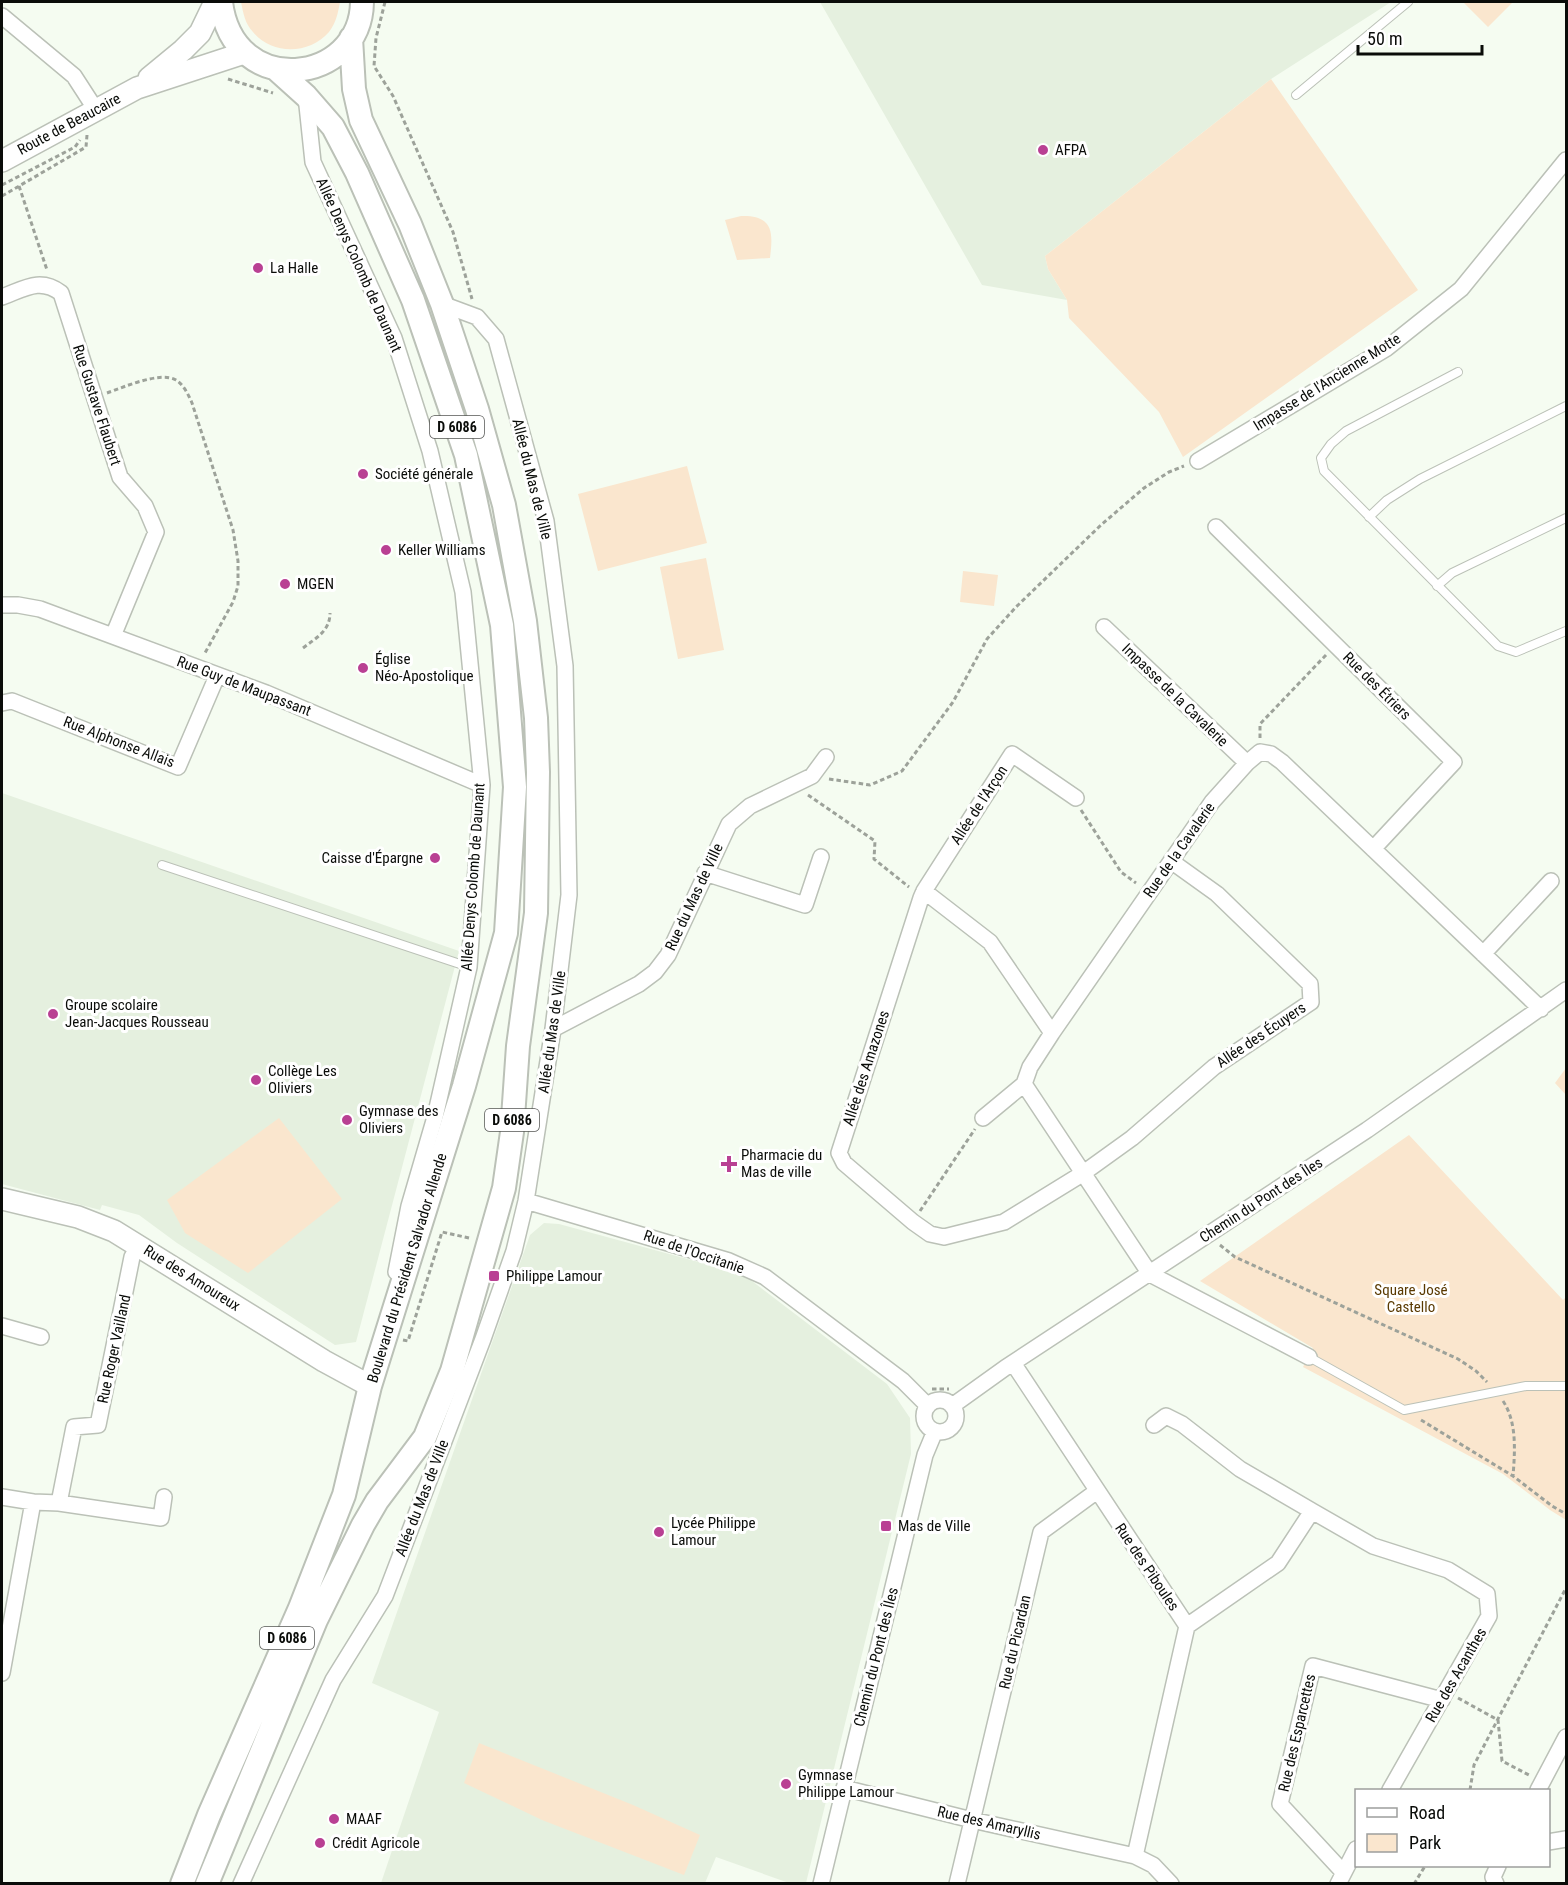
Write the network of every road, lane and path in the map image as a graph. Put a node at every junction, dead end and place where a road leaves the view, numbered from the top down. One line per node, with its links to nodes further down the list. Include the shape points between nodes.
1 (215, 2): 11 (street, Route de Beaucaire, via 200,33)
2 (221, 2): 8 (main road, via 231,37)
3 (362, 2): 7 (main road)
4 (385, 2): 24 (path, via 374,66 393,96 453,232)
5 (1408, 2): 13 (lane)
6 (2, 16): 15 (street, via 74,76)
7 (351, 38): 9 (main road, via 337,53 318,64 293,70); 23 (main road, D 6086, via 354,89 361,120)
8 (244, 52): 9 (main road); 11 (street, Route de Beaucaire)
9 (276, 69): 14 (main road, Boulevard du Président Salvador Allende / D 6086)
10 (222, 76): 12 (path)
11 (137, 88): 15 (street, Route de Beaucaire)
12 (273, 93)
13 (1296, 95)
14 (306, 96): 48 (street, Allée Denys Colomb de Daunant, via 313,162 394,338 430,451 463,592); 79 (main road, Boulevard du Président Salvador Allende / D 6086, via 333,127 357,173 413,300 466,455 502,625 514,787 506,933 464,1086)
15 (96, 110): 18 (street, Route de Beaucaire)
16 (88, 129): 19 (path, via 86,147)
17 (1566, 160): 28 (street, Impasse de l'Ancienne Motte, via 1461,289 1387,348)
18 (2, 161)
19 (19, 186): 20 (path); 21 (path)
20 (2, 196)
21 (52, 286): 22 (street, via 41,283); 26 (street, Rue Gustave Flaubert, via 61,293)
22 (2, 297)
23 (442, 304): 24 (street, Allée du Mas de Ville); 71 (main road, D 6086, via 504,505 525,621 536,718 536,913 518,1046 508,1164)
24 (477, 317): 62 (street, Allée du Mas de Ville, via 496,339 546,520 565,666 569,895)
25 (1458, 372): 29 (lane, via 1346,431 1321,458 1324,471)
26 (94, 397): 37 (street, Rue Gustave Flaubert, via 120,477 145,506 156,532); 40 (path, via 166,377 178,381 188,393 233,530 238,561 238,586 233,602)
27 (1566, 406): 29 (lane, via 1420,478)
28 (1198, 461): 46 (path, via 1169,472 1144,489 1016,607 987,639 953,702 902,771 870,785)
29 (1369, 517): 32 (lane)
30 (1566, 518): 32 (lane, via 1452,573)
31 (1216, 527): 38 (street, Rue des Étriers)
32 (1437, 586): 36 (lane, via 1498,646 1516,652)
33 (2, 604): 37 (street, Rue Guy de Maupassant, via 40,609)
34 (330, 612): 39 (path, via 326,631)
35 (1104, 627): 45 (street, Impasse de la Cavalerie)
36 (1566, 631)
37 (113, 636): 40 (street, Rue Guy de Maupassant)
38 (1335, 645): 43 (path, via 1260,724); 50 (street, Rue des Étriers, via 1454,762)
39 (303, 648)
40 (197, 668): 41 (street, Rue Guy de Maupassant)
41 (217, 676): 42 (street, Rue Alphonse Allais, via 178,767 12,700); 48 (street, Rue Guy de Maupassant)
42 (2, 703)
43 (1260, 752): 45 (street, Rue de la Cavalerie); 50 (street, via 1282,762)
44 (826, 757): 46 (street, Rue du Mas de Ville)
45 (1247, 763): 52 (street, Rue de la Cavalerie, via 1212,802)
46 (812, 776): 47 (street, Rue du Mas de Ville)
47 (795, 784): 54 (street, Rue du Mas de Ville, via 750,806 729,824); 57 (path, via 874,841 874,859)
48 (482, 785): 59 (street, Allée Denys Colomb de Daunant)
49 (1076, 798): 56 (path, via 1121,872); 57 (street, Allée de l'Arçon, via 1012,754)
50 (1374, 849): 58 (street)
51 (821, 857): 54 (street, via 805,905)
52 (1172, 861): 56 (street, Rue de la Cavalerie); 66 (street, Allée des Écuyers, via 1217,894 1310,984 1311,1002 1214,1067 1132,1138)
53 (162, 865): 59 (lane)
54 (705, 873): 62 (street, Rue du Mas de Ville, via 668,955 655,972)
55 (1551, 881): 58 (street)
56 (1150, 892): 63 (street, Rue de la Cavalerie)
57 (923, 894): 63 (street, via 990,942); 69 (street, Allée des Amazones, via 839,1153 844,1163)
58 (1483, 954): 61 (street)
59 (469, 967): 79 (street, Allée Denys Colomb de Daunant, via 435,1117 409,1206)
60 (1566, 990): 61 (street, Chemin du Pont des Îles)
61 (1541, 1009): 70 (street, Chemin du Pont des Îles)
62 (553, 1029): 68 (street, Allée du Mas de Ville)
63 (1052, 1033): 64 (street, Rue de la Cavalerie)
64 (1024, 1084): 65 (street); 66 (street)
65 (983, 1118): 69 (path)
66 (1082, 1174): 69 (street, Allée des Amazones, via 1004,1222 944,1237 930,1234); 73 (street)
67 (2, 1199): 72 (street, Rue des Amoureux, via 78,1217)
68 (526, 1201): 82 (street, Rue de l'Occitanie, via 729,1261 765,1277 903,1381); 116 (street, Allée du Mas de Ville, via 514,1251 483,1339 385,1596 333,1680)
69 (913, 1222)
70 (1227, 1222): 73 (street, Chemin du Pont des Îles); 81 (path, via 1236,1234 1219,1245 1235,1257 1458,1359)
71 (489, 1243): 76 (path, via 442,1232 408,1341); 115 (main road, D 6086, via 452,1371 433,1421 377,1501 331,1590)
72 (139, 1245): 79 (street, Rue des Amoureux); 92 (street, Rue Roger Vailland, via 132,1257 98,1425 74,1427)
73 (1150, 1274): 77 (street); 78 (street, Chemin du Pont des Îles)
74 (2, 1326): 75 (street)
75 (41, 1337)
76 (400, 1338)
77 (1309, 1357): 84 (lane)
78 (1012, 1364): 83 (street, Chemin du Pont des Îles); 88 (street, Rue des Piboules)
79 (370, 1386): 114 (main road, Boulevard du Président Salvador Allende / D 6086, via 340,1505)
80 (1566, 1386): 81 (lane, via 1526,1386)
81 (1497, 1392): 84 (lane); 87 (path, via 1507,1407 1513,1430)
82 (928, 1406): 83 (street, via 938,1400); 86 (street, via 924,1418)
83 (952, 1406): 86 (street, via 956,1414 954,1423 944,1431)
84 (1404, 1410): 87 (path)
85 (1154, 1425): 93 (street, via 1166,1416 1182,1424 1240,1469)
86 (935, 1431): 103 (street, Chemin du Pont des Îles, via 925,1455)
87 (1514, 1476): 94 (path)
88 (1097, 1491): 96 (street, Rue des Piboules); 106 (street, Rue du Picardan, via 1041,1532)
89 (2, 1497): 91 (street)
90 (164, 1497): 92 (street, via 161,1518)
91 (33, 1502): 92 (street); 97 (street)
92 (59, 1503)
93 (1312, 1511): 96 (street, via 1278,1563); 99 (street, Rue des Acanthes, via 1374,1546 1448,1570 1487,1594 1489,1616)
94 (1566, 1514)
95 (1566, 1588): 100 (path)
96 (1187, 1626): 110 (street, Rue des Piboules)
97 (4, 1640): 98 (street)
98 (2, 1673)
99 (1444, 1696): 100 (path); 104 (street, Rue des Acanthes); 113 (street, Rue des Esparcettes, via 1313,1666 1280,1804)
100 (1498, 1719): 102 (path, via 1502,1761); 105 (path, via 1474,1765)
101 (1566, 1737): 102 (street)
102 (1540, 1787)
103 (844, 1788): 106 (street, Rue des Amaryllis); 117 (street, Chemin du Pont des Îles)
104 (1391, 1789)
105 (1470, 1789)
106 (972, 1820): 110 (street, Rue des Amaryllis); 118 (street, Rue du Picardan)
107 (1566, 1839): 108 (street)
108 (1550, 1842)
109 (1355, 1851): 113 (street)
110 (1135, 1856): 119 (street, via 1153,1865)
111 (1424, 1867): 120 (path)
112 (1498, 1867): 121 (street, via 1493,1878)
113 (1341, 1878)
114 (182, 1884)
115 (207, 1884)
116 (241, 1884)
117 (821, 1884)
118 (957, 1884)
119 (1171, 1884)
120 (1414, 1884)
121 (1496, 1884)

